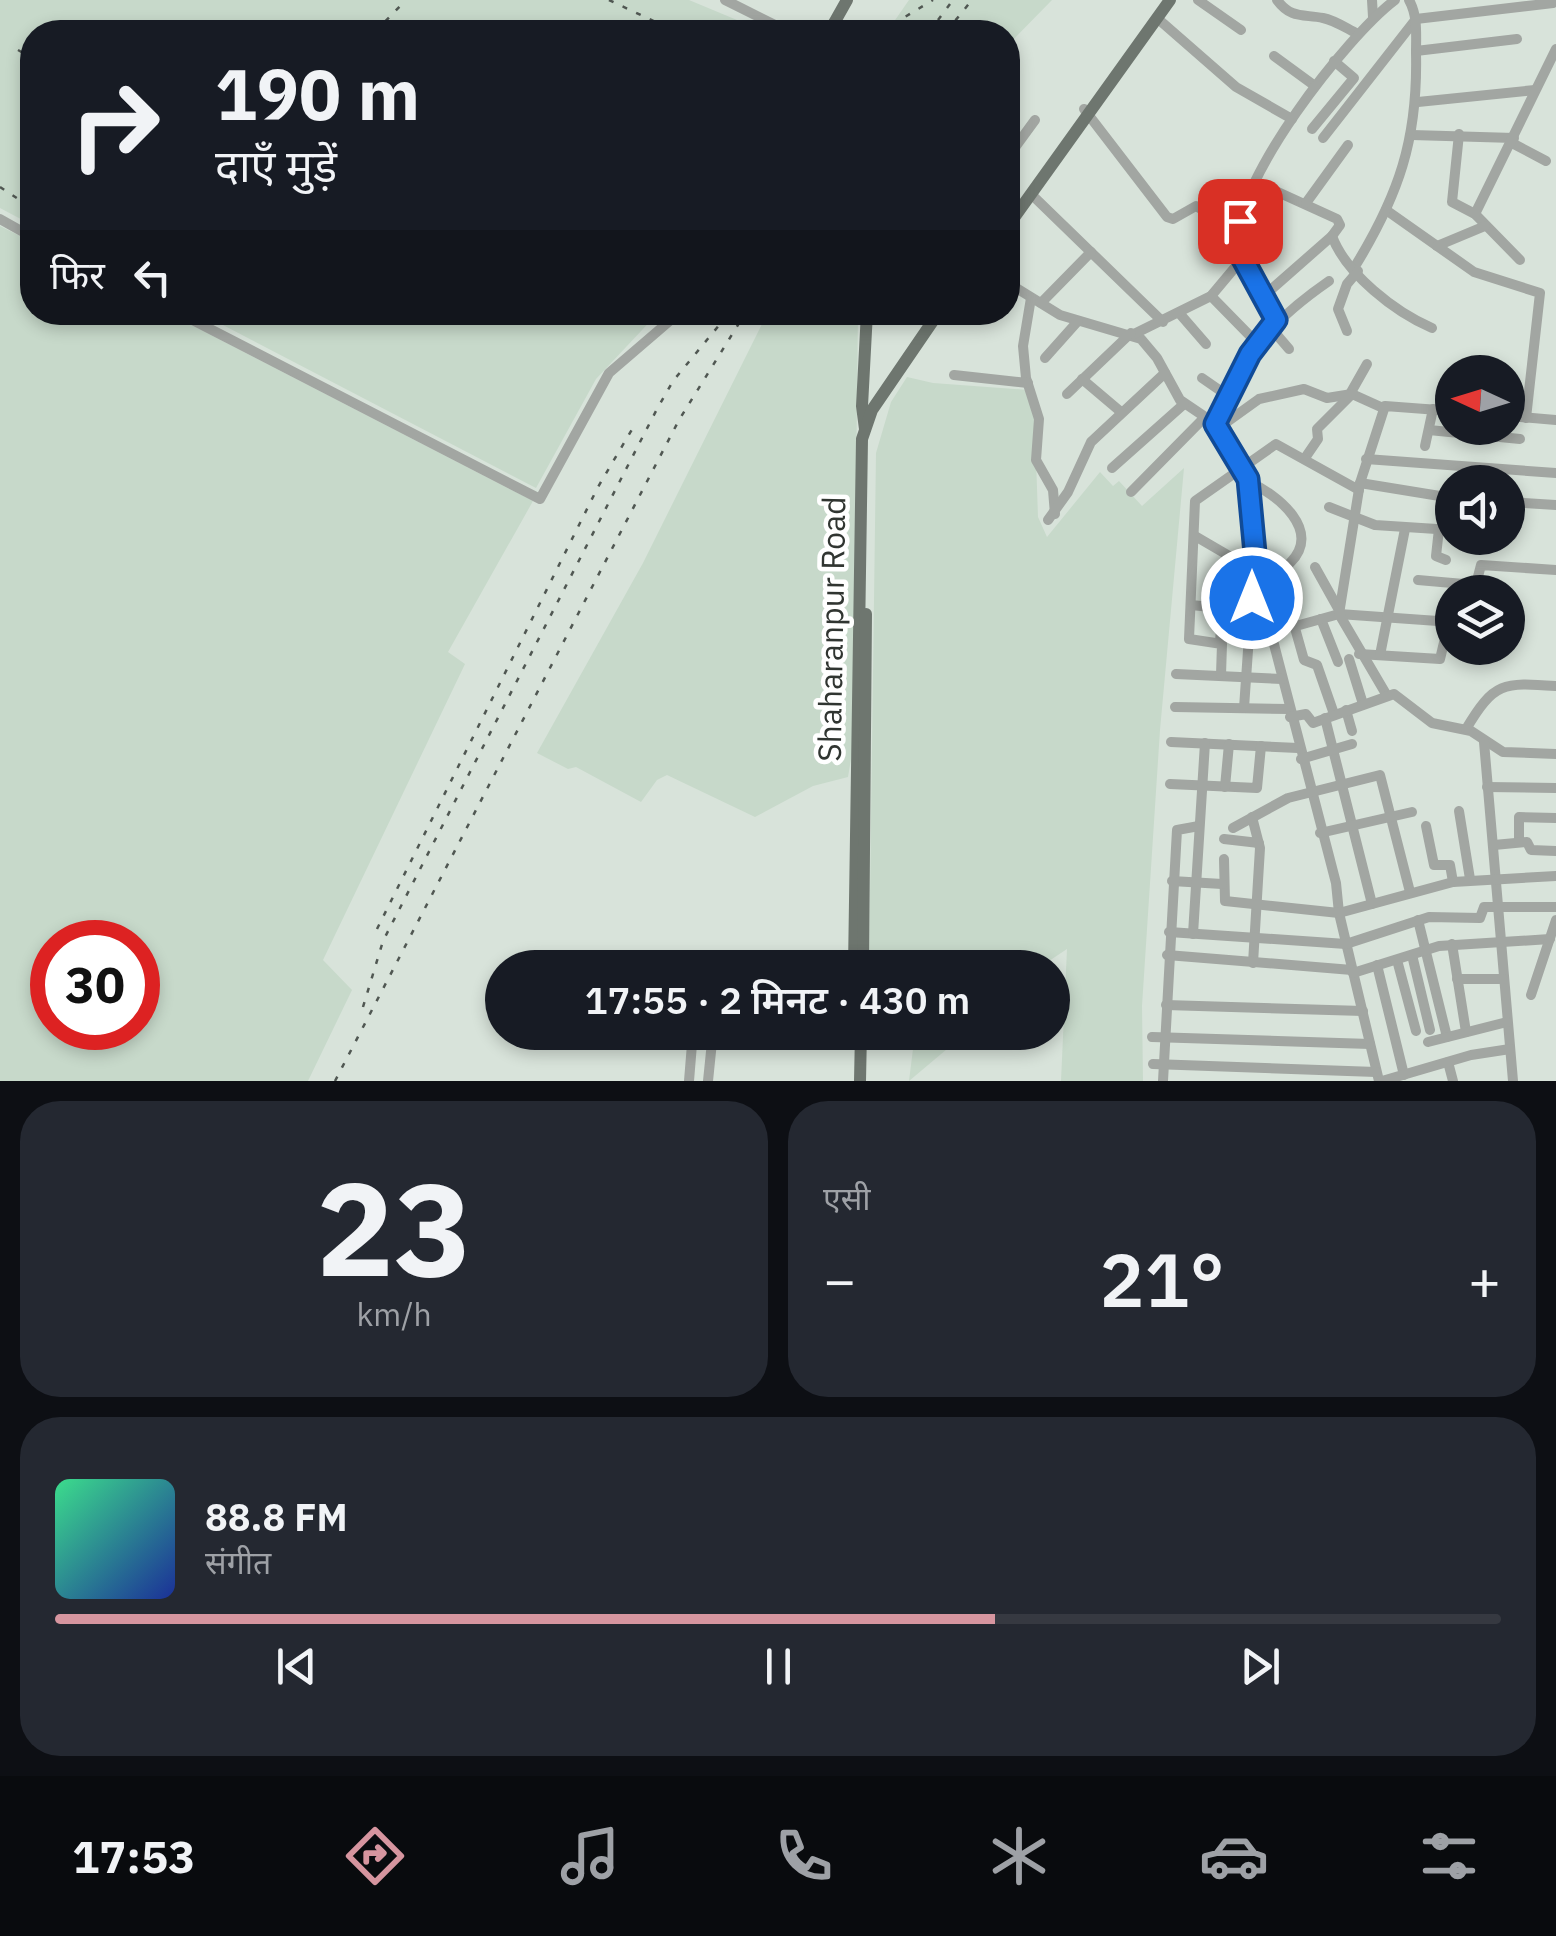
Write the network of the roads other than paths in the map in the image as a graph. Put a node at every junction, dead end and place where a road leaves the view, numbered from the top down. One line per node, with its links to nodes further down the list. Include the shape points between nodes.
1 (725, 0): 10 (street)
2 (752, 0): 10 (street)
3 (1167, 0): 12 (main road); 25 (main road)
4 (1198, 0): 15 (street)
5 (1276, 0): 16 (street, via 1290,14 1322,17)
6 (1372, 0): 11 (street)
7 (1395, 0): 11 (street)
8 (1409, 0): 13 (street)
9 (1553, 3): 13 (street)
10 (746, 12): 14 (street)
11 (1372, 17): 16 (street)
12 (1157, 18): 25 (main road); 26 (street, via 1236,87)
13 (1416, 19): 19 (street); 31 (street)
14 (763, 20)
15 (1241, 30)
16 (1356, 33): 21 (street)
17 (1518, 39): 19 (street)
18 (1556, 49): 23 (street)
19 (1416, 50): 24 (street)
20 (1274, 56): 22 (street)
21 (1334, 61): 22 (street); 28 (street, via 1354,78)
22 (1314, 86): 26 (street)
23 (1535, 90): 24 (street); 32 (street)
24 (1418, 102): 29 (street)
25 (1086, 112): 37 (main road); 38 (main road); 44 (street, via 1167,217 1196,206)
26 (1292, 119): 36 (street)
27 (1036, 120): 33 (street)
28 (1312, 130)
29 (1412, 134): 30 (street); 41 (street)
30 (1460, 134): 32 (street); 42 (street, via 1451,201)
31 (1323, 138)
32 (1513, 140): 35 (street); 42 (street)
33 (1020, 141)
34 (1348, 145): 39 (street)
35 (1546, 161)
36 (1258, 183): 39 (street); 44 (street)
37 (1031, 194): 40 (main road); 47 (street)
38 (1020, 200)
39 (1306, 203): 45 (street, via 1339,221)
40 (1020, 209)
41 (1386, 210): 46 (street); 50 (street)
42 (1474, 214): 43 (street)
43 (1485, 226): 46 (street); 49 (street)
44 (1238, 232): 48 (street)
45 (1332, 236): 50 (street, via 1340,257); 53 (street)
46 (1437, 246): 84 (street, via 1480,275 1540,294)
47 (1091, 252): 55 (street); 58 (street)
48 (1242, 259): 53 (street); 54 (street)
49 (1520, 260)
50 (1356, 270): 64 (street, via 1394,308); 65 (street, via 1338,310)
51 (1330, 281): 59 (street)
52 (1020, 291): 55 (street)
53 (1266, 294): 59 (street)
54 (1211, 296): 56 (street); 67 (street)
55 (1036, 301): 57 (street); 76 (street, via 1023,346)
56 (1180, 314): 58 (street); 68 (street)
57 (1078, 321): 66 (street); 70 (street)
58 (1163, 322): 66 (street)
59 (1273, 324): 67 (street); 69 (street)
60 (201, 325): 61 (street, via 540,499 609,373)
61 (665, 325)
62 (866, 325): 89 (main road, via 862,392)
63 (934, 325): 89 (main road, Shaharanpur Road)
64 (1432, 328)
65 (1347, 331)
66 (1132, 333): 72 (street); 75 (street)
67 (1257, 343): 79 (street)
68 (1206, 344)
69 (1290, 350)
70 (1045, 358)
71 (1367, 364): 78 (street)
72 (1165, 373): 80 (street); 83 (street)
73 (954, 375): 76 (street)
74 (1202, 378): 79 (street)
75 (1082, 379): 77 (street); 83 (street)
76 (1028, 384): 83 (street, via 1039,419 1036,460 1053,490 1051,517 1088,447)
77 (1067, 394)
78 (1351, 394): 81 (street); 86 (street, via 1328,398 1304,389 1259,399); 91 (street, via 1317,429)
79 (1228, 396): 86 (street)
80 (1184, 404): 86 (street); 93 (street)
81 (1384, 408): 82 (street); 92 (street)
82 (1433, 409): 87 (street)
83 (1121, 412)
84 (1526, 418): 85 (street)
85 (1556, 420)
86 (1213, 423): 94 (street); 98 (street)
87 (1429, 430): 88 (street); 90 (street)
88 (1435, 431)
89 (868, 432): 198 (main road, Shaharanpur Road, via 860,459); 199 (main road, Shaharanpur Road)
90 (1426, 446)
91 (1305, 458): 94 (street, via 1276,444); 97 (street)
92 (1366, 459): 95 (street); 97 (street)
93 (1112, 468)
94 (1244, 470): 96 (street); 106 (street, via 1194,502)
95 (1556, 473)
96 (1249, 482): 107 (street); 111 (street, via 1280,499 1298,521 1299,548)
97 (1360, 487): 99 (street); 103 (street)
98 (1131, 492)
99 (1435, 496)
100 (1525, 503): 101 (street)
101 (1556, 505)
102 (1329, 507): 103 (street)
103 (1354, 519): 104 (street); 121 (street)
104 (1404, 530): 105 (street); 122 (street)
105 (1435, 530)
106 (1195, 536): 109 (street); 119 (street)
107 (1253, 554): 114 (street); 125 (street, via 1282,582)
108 (1436, 555): 110 (street)
109 (1232, 560): 114 (street); 120 (street)
110 (1446, 560)
111 (1290, 563)
112 (1315, 566): 121 (street)
113 (1556, 570): 115 (street, via 1484,564)
114 (1255, 571): 118 (street)
115 (1477, 575)
116 (1418, 580): 117 (street)
117 (1435, 583)
118 (1258, 585): 132 (street); 133 (street)
119 (1191, 605): 120 (street); 126 (street, via 1189,642)
120 (1221, 608): 126 (street)
121 (1339, 613): 122 (street); 123 (street); 128 (street)
122 (1386, 616): 124 (street); 127 (street)
123 (1321, 619): 125 (street); 128 (street)
124 (1435, 621)
125 (1296, 626): 141 (street, via 1304,660 1318,666)
126 (1220, 642): 131 (street)
127 (1380, 655): 128 (street); 129 (street)
128 (1348, 658): 135 (street); 136 (street)
129 (1435, 658)
130 (1176, 674): 131 (street)
131 (1221, 675): 132 (street)
132 (1245, 676): 133 (street); 138 (street)
133 (1282, 679): 140 (street)
134 (1556, 686): 142 (street, via 1499,687)
135 (1386, 694): 136 (street); 142 (street, via 1398,694 1432,723)
136 (1364, 704): 139 (street)
137 (1174, 707): 138 (street)
138 (1244, 708): 140 (street)
139 (1346, 710): 141 (street); 148 (street, via 1352,738)
140 (1290, 713): 141 (street, via 1306,714 1311,723); 150 (street)
141 (1329, 716): 148 (street)
142 (1466, 729): 144 (street)
143 (1170, 742): 145 (street)
144 (1484, 742): 149 (street); 152 (street)
145 (1205, 743): 146 (street); 155 (street)
146 (1228, 744): 147 (street); 156 (street)
147 (1261, 746): 150 (street); 156 (street, via 1259,787)
148 (1334, 750): 150 (street); 154 (street)
149 (1500, 750): 151 (street); 152 (street)
150 (1299, 754): 159 (street)
151 (1556, 754)
152 (1484, 768): 157 (street)
153 (1170, 784): 155 (street)
154 (1343, 784): 159 (street); 162 (street, via 1380,775); 165 (street)
155 (1202, 786): 156 (street); 166 (street)
156 (1225, 787)
157 (1487, 787): 158 (street); 173 (street)
158 (1556, 788)
159 (1309, 792): 163 (street); 169 (street)
160 (1459, 811): 178 (street)
161 (1412, 812): 162 (street)
162 (1392, 816): 165 (street); 183 (street)
163 (1252, 817): 168 (street); 172 (street)
164 (1556, 818): 171 (street, via 1518,817)
165 (1353, 825): 169 (street); 185 (street)
166 (1199, 826): 179 (street, via 1177,828); 181 (street)
167 (1426, 826): 180 (street, via 1434,865 1450,865)
168 (1233, 828)
169 (1320, 833): 188 (street)
170 (1224, 839): 172 (street)
171 (1519, 842): 173 (street); 174 (street)
172 (1259, 843): 184 (street)
173 (1494, 845): 176 (street)
174 (1556, 851)
175 (1224, 859): 182 (street)
176 (1497, 876): 177 (street); 178 (street); 186 (street)
177 (1556, 876)
178 (1470, 879): 180 (street)
179 (1172, 881): 181 (street); 191 (street)
180 (1453, 882): 183 (street)
181 (1196, 884): 182 (street); 192 (street)
182 (1222, 884): 184 (street, via 1224,901)
183 (1410, 892): 185 (street)
184 (1258, 904): 188 (street); 193 (street)
185 (1372, 904): 188 (street)
186 (1499, 906): 187 (street); 189 (street, via 1482,908 1480,918); 194 (street)
187 (1556, 907)
188 (1338, 914): 196 (street)
189 (1418, 920): 196 (street); 200 (street)
190 (1556, 920): 195 (street)
191 (1169, 932): 192 (street); 201 (street)
192 (1193, 934): 193 (street)
193 (1255, 938): 196 (street); 204 (street)
194 (1501, 939): 195 (street); 197 (street); 208 (street)
195 (1550, 939): 209 (street)
196 (1346, 944): 206 (street)
197 (1452, 944): 200 (street); 207 (street)
198 (854, 950)
199 (863, 950)
200 (1427, 950): 202 (street); 215 (street)
201 (1168, 955): 204 (street); 210 (street)
202 (1412, 955): 203 (street); 215 (street, via 1429,1036)
203 (1396, 960): 205 (street); 213 (street)
204 (1253, 962): 206 (street)
205 (1377, 965): 206 (street); 226 (street)
206 (1353, 972): 211 (street)
207 (1456, 979): 208 (street); 214 (street)
208 (1503, 979): 212 (street)
209 (1531, 995)
210 (1166, 1005): 211 (street); 217 (street)
211 (1362, 1011): 218 (street)
212 (1507, 1022): 214 (street); 219 (street)
213 (1416, 1031)
214 (1466, 1032): 215 (street)
215 (1447, 1037)
216 (1152, 1038): 217 (street)
217 (1165, 1038): 218 (street); 225 (street)
218 (1370, 1044): 227 (street)
219 (1510, 1048): 224 (street); 234 (street)
220 (692, 1050): 228 (street)
221 (711, 1050): 229 (street)
222 (853, 1050): 230 (main road)
223 (861, 1050): 231 (main road)
224 (1448, 1062): 226 (street); 233 (street)
225 (1158, 1064): 227 (street); 232 (street)
226 (1404, 1074): 227 (street)
227 (1379, 1078)
228 (689, 1081)
229 (708, 1081)
230 (852, 1081)
231 (860, 1081)
232 (1163, 1081)
233 (1453, 1081)
234 (1513, 1081)

